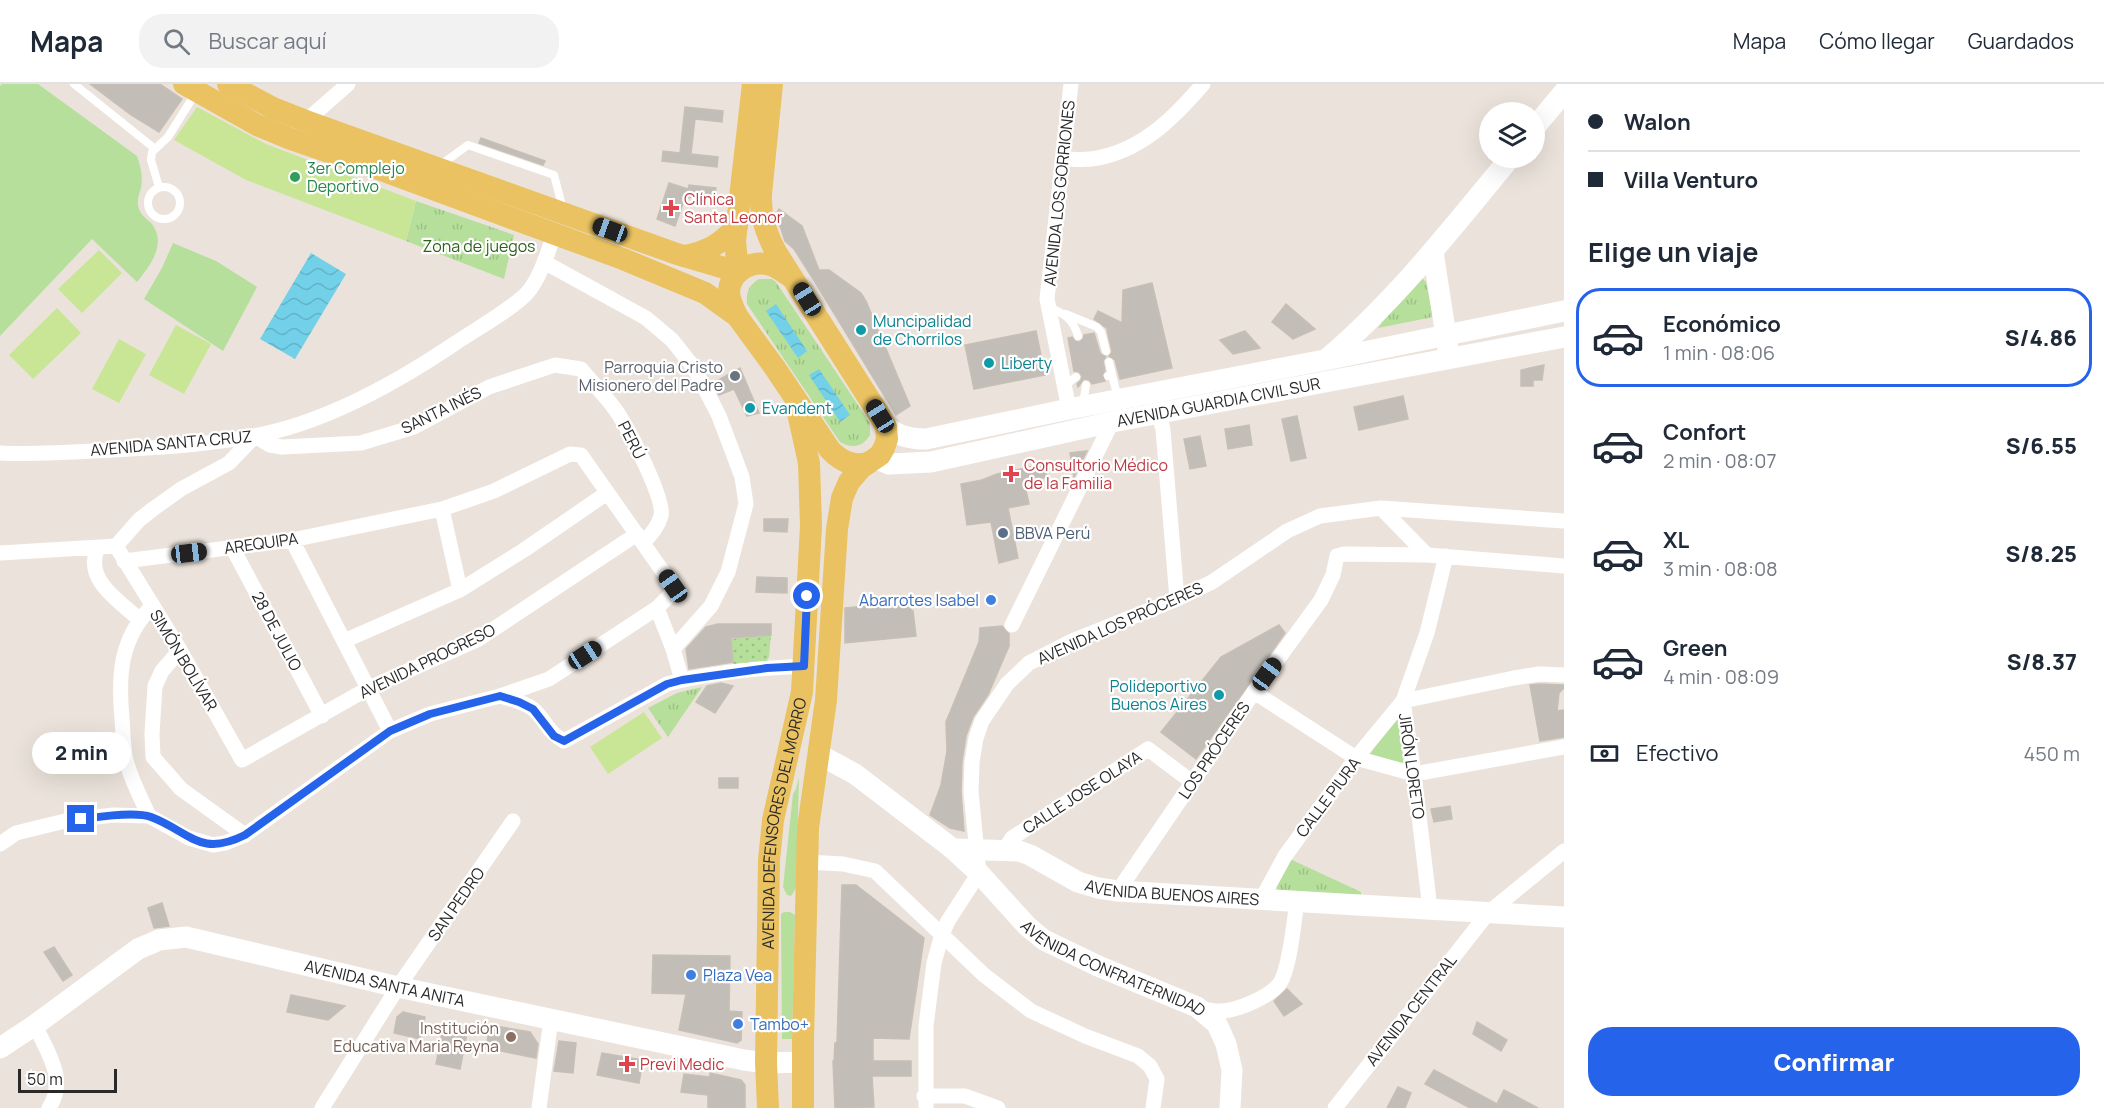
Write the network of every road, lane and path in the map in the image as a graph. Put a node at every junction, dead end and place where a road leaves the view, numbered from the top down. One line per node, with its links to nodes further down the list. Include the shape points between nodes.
1 (74, 84): 12 (lane)
2 (228, 84): 11 (main road)
3 (348, 84): 11 (street)
4 (753, 84): 18 (main road, AVENIDA DEFENSORES DEL MORRO)
5 (772, 84): 24 (main road, via 760,209 768,238)
6 (1071, 84): 13 (street, AVENIDA LOS GORRIONES)
7 (1203, 84): 13 (street, via 1178,113 1148,138 1118,153 1091,159)
8 (194, 87): 12 (lane, via 168,137); 19 (main road, AVENIDA DEFENSORES DEL MORRO, via 257,125 291,139)
9 (1564, 92): 10 (main road)
10 (1545, 115)
11 (306, 121): 14 (main road)
12 (154, 148): 16 (lane, via 151,160)
13 (1063, 159): 25 (street, AVENIDA LOS GORRIONES)
14 (436, 168): 17 (main road); 17 (lane, via 468,145 554,174)
15 (1502, 168): 20 (main road)
16 (159, 187): 16 (lane, via 148,197 148,207 159,218 169,218 177,211 180,200 170,188)
17 (565, 213): 21 (main road)
18 (737, 226): 21 (main road, via 713,248); 23 (main road, AVENIDA DEFENSORES DEL MORRO)
19 (554, 235): 22 (street, AVENIDA SANTA CRUZ); 28 (main road, AVENIDA DEFENSORES DEL MORRO, via 669,276 716,300)
20 (1433, 252): 30 (main road); 34 (main road, via 1355,335)
21 (684, 256): 23 (main road)
22 (544, 262): 43 (street, AVENIDA SANTA CRUZ, via 520,300 412,372 344,407); 67 (street, via 646,318 672,340 705,388 742,477 744,513 728,572 711,606)
23 (738, 272): 24 (main road, via 755,263 766,264); 28 (main road, AVENIDA DEFENSORES DEL MORRO, via 729,293)
24 (794, 280): 42 (main road)
25 (1049, 307): 27 (lane); 39 (street, AVENIDA LOS GORRIONES)
26 (1564, 312): 30 (main road, AVENIDA GUARDIA CIVIL SUR)
27 (1066, 314): 29 (lane); 32 (lane, via 1097,327)
28 (736, 316): 37 (main road, AVENIDA DEFENSORES DEL MORRO)
29 (1078, 336)
30 (1446, 336): 33 (main road); 34 (main road, AVENIDA GUARDIA CIVIL SUR)
31 (1564, 337): 33 (main road, AVENIDA GUARDIA CIVIL SUR)
32 (1106, 351)
33 (1449, 359): 40 (main road, AVENIDA GUARDIA CIVIL SUR)
34 (1325, 360): 38 (main road, AVENIDA GUARDIA CIVIL SUR)
35 (1109, 362): 38 (lane)
36 (555, 364): 43 (street, SANTA INÉS, via 489,387 414,427 361,443 282,447); 50 (street, PERÚ, via 581,369 619,414 642,458 661,503 661,515 651,535)
37 (794, 397): 45 (main road, AVENIDA DEFENSORES DEL MORRO, via 840,459 850,464); 69 (main road, AVENIDA DEFENSORES DEL MORRO, via 811,484)
38 (1118, 399): 39 (main road, AVENIDA GUARDIA CIVIL SUR)
39 (1079, 400): 42 (main road, AVENIDA GUARDIA CIVIL SUR, via 926,439 909,439)
40 (1159, 413): 41 (main road, AVENIDA GUARDIA CIVIL SUR); 61 (street)
41 (1112, 422): 45 (main road, AVENIDA GUARDIA CIVIL SUR, via 931,462); 65 (street)
42 (886, 427): 45 (main road, AVENIDA DEFENSORES DEL MORRO, via 884,448)
43 (255, 436): 44 (street, AVENIDA SANTA CRUZ, via 149,448); 52 (street, via 229,463 181,489 139,520)
44 (0, 453)
45 (872, 461): 79 (main road, AVENIDA DEFENSORES DEL MORRO, via 849,482 839,513 826,700)
46 (607, 493): 48 (street, AREQUIPA, via 581,455 570,454 494,491); 50 (street); 60 (street)
47 (1381, 508): 49 (street, AVENIDA LOS PRÓCERES); 56 (street); 61 (street, AVENIDA LOS PRÓCERES, via 1335,513 1305,522 1212,582)
48 (442, 509): 51 (street, AREQUIPA); 60 (street)
49 (1564, 521)
50 (640, 539): 63 (street, via 673,586 672,593); 72 (street, AVENIDA PROGRESO, via 477,640)
51 (292, 540): 53 (street, AREQUIPA); 66 (street)
52 (116, 546): 54 (street); 58 (street)
53 (232, 547): 58 (street, AREQUIPA); 76 (street, 28 DE JULIO)
54 (98, 548): 55 (street); 64 (street, via 93,560 95,572 107,591)
55 (0, 553)
56 (1427, 555): 57 (street, LOS PRÓCERES); 73 (street, LOS PRÓCERES, via 1338,556 1328,588)
57 (1446, 556): 59 (street, LOS PRÓCERES); 75 (street, JIRÓN LORETO, via 1427,633)
58 (124, 561): 62 (street, SIMÓN BOLÍVAR)
59 (1564, 566)
60 (460, 590): 66 (street)
61 (1177, 599): 89 (street, AVENIDA LOS PRÓCERES, via 1072,641 1029,663 1007,684 976,738 971,792)
62 (152, 606): 64 (street); 68 (street, SIMÓN BOLÍVAR)
63 (657, 608): 67 (street); 74 (street, via 549,679)
64 (139, 619): 84 (street, via 124,653 119,689 125,758)
65 (1012, 625)
66 (344, 641): 72 (street)
67 (673, 649): 71 (street)
68 (180, 650): 81 (street, SIMÓN BOLÍVAR); 86 (street, via 154,686 153,757 181,789)
69 (804, 666): 71 (street); 96 (main road, AVENIDA DEFENSORES DEL MORRO, via 797,718 773,820)
70 (1564, 675): 75 (street, via 1514,678)
71 (682, 680): 74 (street, via 667,684 564,741 554,736 533,709)
72 (369, 688): 76 (street, AVENIDA PROGRESO); 77 (street)
73 (1254, 692): 80 (street); 83 (street, LOS PRÓCERES)
74 (500, 696): 77 (street, via 430,714)
75 (1403, 701): 80 (street, CALLE PIURA); 82 (street, JIRÓN LORETO)
76 (322, 716): 81 (street, AVENIDA PROGRESO)
77 (390, 731): 86 (street)
78 (1564, 747): 82 (street)
79 (818, 754): 88 (main road, via 855,774); 92 (main road, AVENIDA DEFENSORES DEL MORRO)
80 (1356, 758): 82 (street); 95 (street, CALLE PIURA, via 1285,855)
81 (242, 760)
82 (1414, 774): 98 (street, JIRÓN LORETO)
83 (1192, 782): 90 (street, CALLE JOSE OLAYA, via 1148,749 1012,838); 94 (street, LOS PRÓCERES)
84 (149, 816): 86 (street, via 189,838 213,845); 87 (street, via 113,815 65,821 16,833)
85 (513, 821): 103 (street, SAN PEDRO)
86 (245, 835)
87 (0, 844)
88 (953, 849): 89 (main road, AVENIDA BUENOS AIRES); 93 (main road, AVENIDA CONFRATERNIDAD)
89 (976, 849): 90 (main road, AVENIDA BUENOS AIRES); 93 (street, AVENIDA LOS PRÓCERES)
90 (1005, 849): 94 (main road, AVENIDA BUENOS AIRES, via 1030,855 1078,882)
91 (1564, 851): 100 (street, AVENIDA CENTRAL)
92 (806, 862): 99 (main road, AVENIDA DEFENSORES DEL MORRO); 102 (street, via 843,864 875,872)
93 (979, 873): 102 (street); 104 (main road, AVENIDA CONFRATERNIDAD, via 1044,940)
94 (1118, 891): 95 (main road, AVENIDA BUENOS AIRES)
95 (1261, 900): 97 (main road, AVENIDA BUENOS AIRES)
96 (768, 902): 99 (main road, via 792,903); 109 (main road, AVENIDA DEFENSORES DEL MORRO)
97 (1297, 902): 98 (main road, AVENIDA BUENOS AIRES); 104 (street, via 1280,983 1236,1010 1219,1012)
98 (1430, 909): 100 (main road, AVENIDA BUENOS AIRES)
99 (805, 912): 108 (main road, AVENIDA DEFENSORES DEL MORRO)
100 (1488, 913): 101 (main road, AVENIDA BUENOS AIRES); 119 (street, AVENIDA CENTRAL)
101 (1564, 917)
102 (942, 934): 110 (street, via 926,1026); 117 (street, via 984,975 1031,1011 1138,1056 1157,1079)
103 (398, 987): 105 (main road, AVENIDA SANTA ANITA); 106 (main road, AVENIDA SANTA ANITA, via 186,937 159,940 138,949); 112 (street, SAN PEDRO)
104 (1197, 1007): 118 (main road, AVENIDA CONFRATERNIDAD, via 1217,1024 1226,1044 1232,1070)
105 (551, 1019): 109 (main road, AVENIDA SANTA ANITA); 113 (street)
106 (35, 1025): 107 (main road, AVENIDA SANTA ANITA); 111 (street, via 57,1075 58,1088)
107 (0, 1047)
108 (803, 1062): 109 (main road, AVENIDA SANTA ANITA); 115 (main road, AVENIDA DEFENSORES DEL MORRO)
109 (766, 1063): 114 (main road, AVENIDA DEFENSORES DEL MORRO)
110 (925, 1102): 116 (street, via 965,1096)
111 (49, 1108)
112 (322, 1108)
113 (539, 1108)
114 (768, 1108)
115 (803, 1108)
116 (998, 1108)
117 (1153, 1108)
118 (1230, 1108)
119 (1335, 1108)

